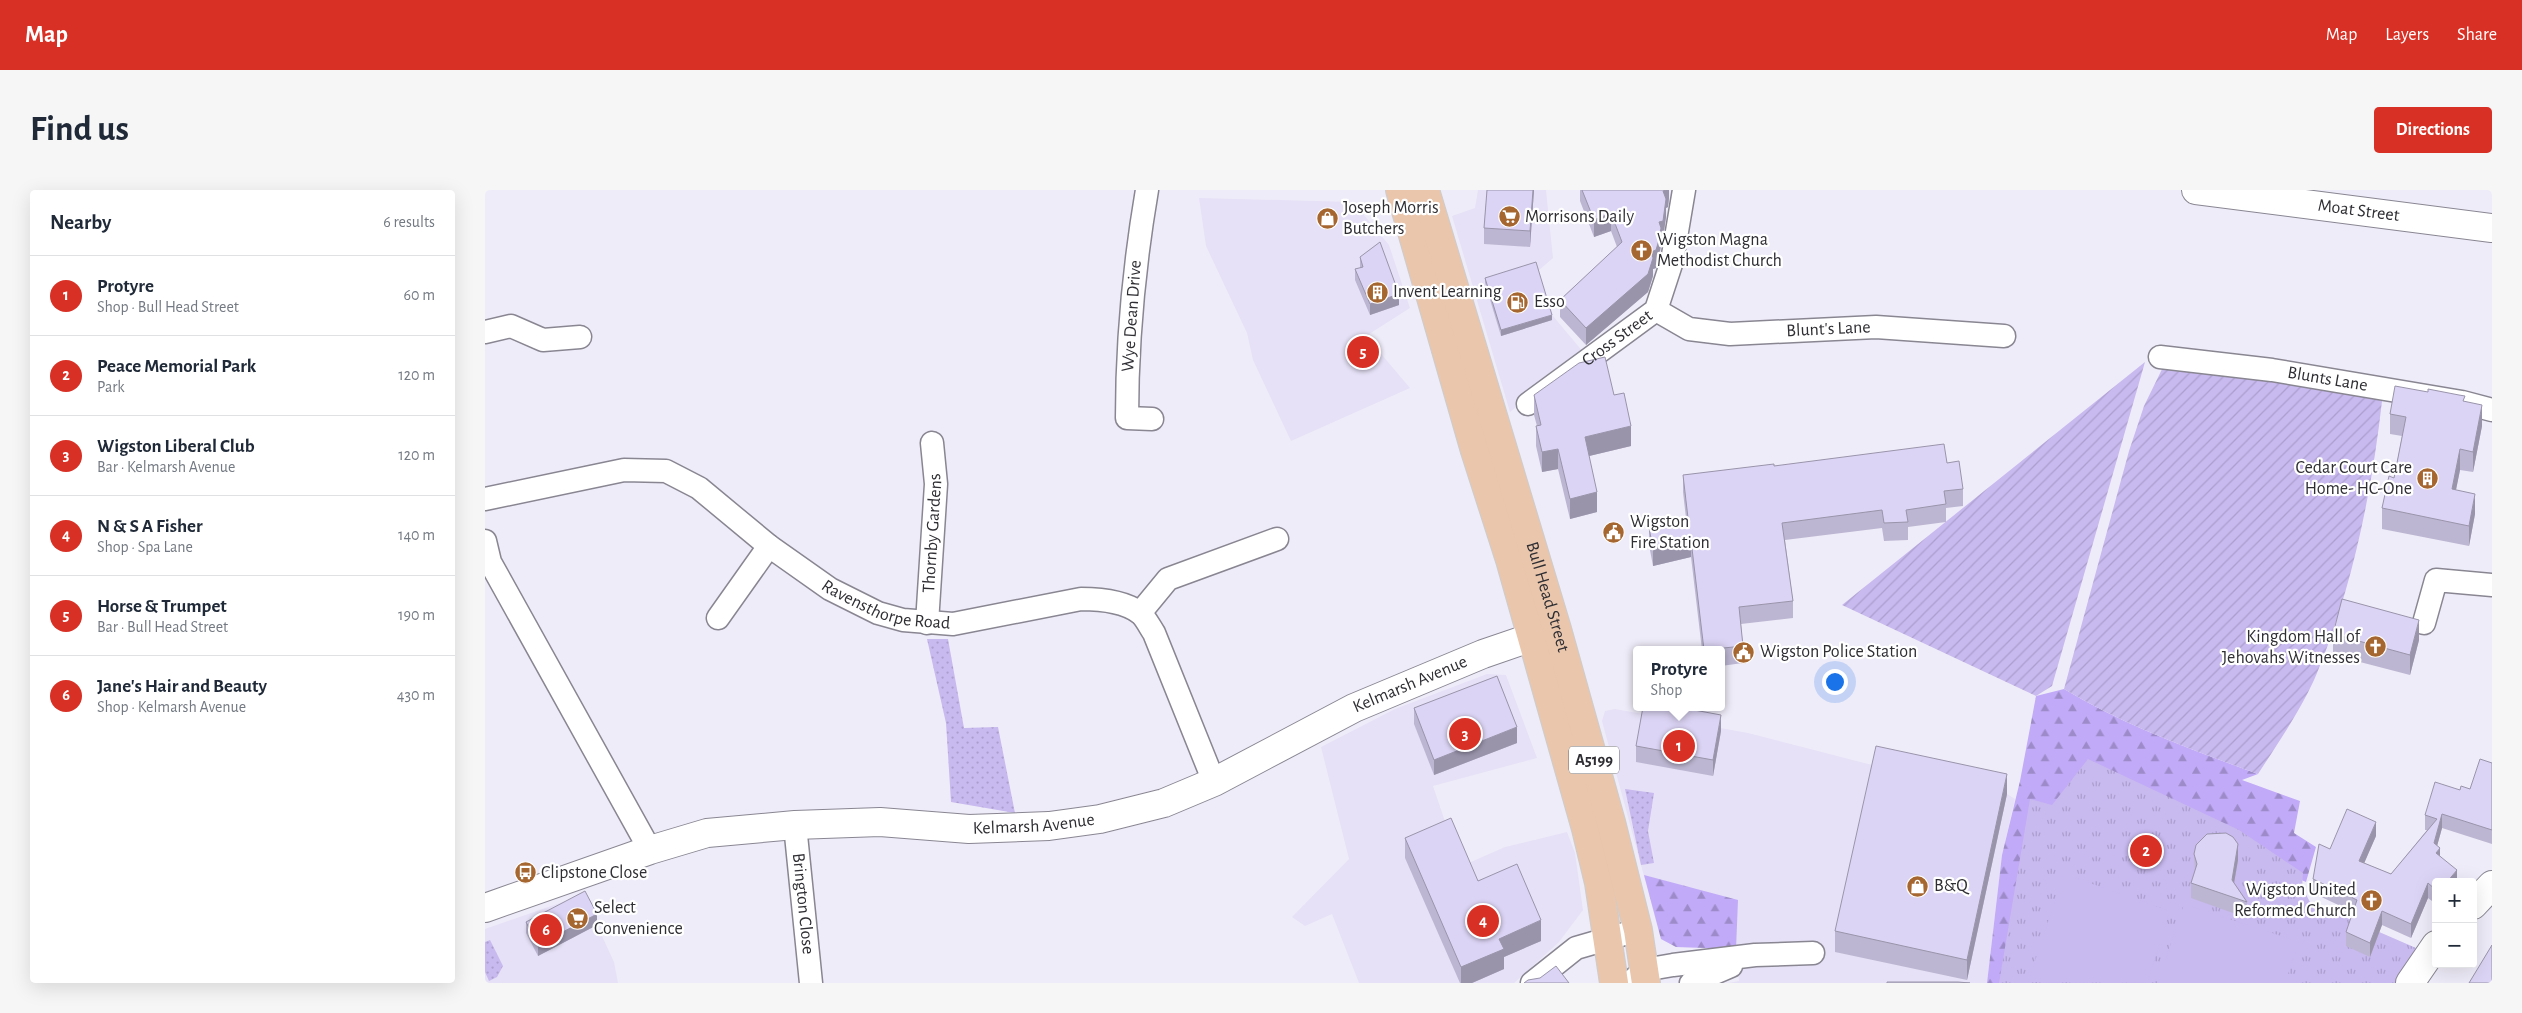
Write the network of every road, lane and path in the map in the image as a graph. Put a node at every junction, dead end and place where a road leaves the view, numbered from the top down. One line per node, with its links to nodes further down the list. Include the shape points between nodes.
1 (1147, 190): 14 (street, Wye Dean Drive, via 1134,267 1127,418)
2 (1400, 190): 25 (main road, Bull Head Street / A5199, via 1458,392)
3 (1684, 190): 7 (street, Cross Street, via 1672,261)
4 (2209, 191): 6 (street, Moat Street)
5 (1429, 202): 25 (main road, Bull Head Street / A5199)
6 (2492, 228)
7 (1656, 310): 9 (street, Blunt's Lane, via 1689,329 1731,334 1876,327); 12 (street, Cross Street)
8 (485, 332): 10 (street, via 511,326 543,340)
9 (2005, 336)
10 (580, 337)
11 (2160, 357): 13 (street, Blunts Lane, via 2272,370 2462,402)
12 (1528, 404)
13 (2492, 410)
14 (1152, 419)
15 (932, 443): 23 (street, Thornby Gardens, via 937,484)
16 (485, 499): 19 (street, Ravensthorpe Road, via 624,470 666,471 699,488)
17 (1277, 539): 21 (street, via 1168,579)
18 (485, 541): 28 (street, via 490,562)
19 (769, 546): 22 (street); 23 (street, Ravensthorpe Road, via 830,589 879,613)
20 (2492, 585): 24 (street, via 2436,580)
21 (1140, 613): 23 (street, Ravensthorpe Road, via 1102,600 1081,599 974,621); 26 (street, via 1154,633)
22 (718, 618)
23 (927, 623)
24 (2424, 623)
25 (1544, 633): 26 (street, Kelmarsh Avenue, via 1483,654 1354,708); 32 (main road, Bull Head Street / A5199, via 1611,822); 33 (main road, Bull Head Street / A5199)
26 (1214, 782): 27 (street, Kelmarsh Avenue, via 1164,803 1100,819 1049,826 969,829 880,822)
27 (795, 825): 28 (street, Kelmarsh Avenue, via 707,833); 36 (street, Brington Close)
28 (650, 850): 31 (street, Kelmarsh Avenue)
29 (2492, 885): 30 (street)
30 (2477, 901)
31 (485, 908)
32 (1638, 930): 33 (street); 35 (main road, Bull Head Street / A5199)
33 (1608, 938): 37 (street, via 1576,948); 38 (main road, Bull Head Street / A5199)
34 (2432, 951): 40 (street)
35 (1640, 979): 39 (street, via 1755,955 1812,959 1728,966)
36 (811, 983)
37 (1532, 983)
38 (1614, 983)
39 (1691, 983)
40 (2410, 983)

